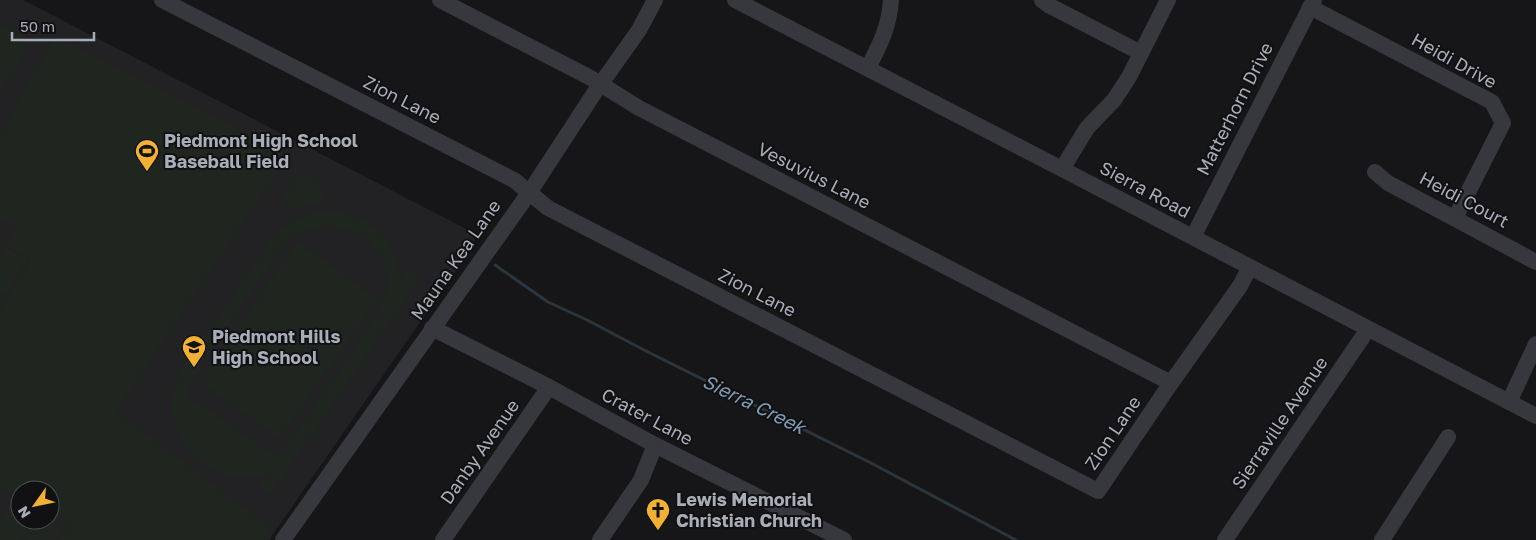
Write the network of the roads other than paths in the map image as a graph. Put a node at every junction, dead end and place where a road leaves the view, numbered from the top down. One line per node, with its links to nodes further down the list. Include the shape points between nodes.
1 (162, 0): 14 (street, Zion Lane, via 514,180)
2 (440, 0): 11 (street, Vesuvius Lane)
3 (655, 0): 11 (street, Mauna Kea Lane, via 639,30)
4 (735, 0): 10 (street, Sierra Road)
5 (891, 0): 10 (street, via 884,36)
6 (1042, 0): 9 (street)
7 (1168, 0): 9 (street)
8 (1312, 4): 15 (street, Heidi Drive, via 1492,102 1503,123); 16 (street, Matterhorn Drive)
9 (1141, 53): 12 (street, via 1114,100 1087,128)
10 (868, 68): 12 (street, Sierra Road)
11 (601, 84): 14 (street, Mauna Kea Lane); 22 (street, Vesuvius Lane, via 639,108)
12 (1062, 169): 16 (street, Sierra Road)
13 (1375, 172): 15 (street, Heidi Court, via 1388,183)
14 (529, 192): 19 (street, Mauna Kea Lane); 22 (street, Zion Lane, via 548,208 1098,491)
15 (1455, 218): 17 (street, Heidi Court)
16 (1192, 237): 18 (street, Sierra Road)
17 (1536, 262)
18 (1250, 267): 20 (street, Sierra Road); 22 (street, Zion Lane)
19 (432, 328): 23 (street, Crater Lane); 28 (street, Mauna Kea Lane)
20 (1368, 329): 24 (street, Sierra Road); 32 (street, Sierraville Avenue)
21 (1536, 344): 24 (street)
22 (1171, 383)
23 (549, 388): 27 (street, Crater Lane); 29 (street, Danby Avenue)
24 (1509, 402): 25 (street, Sierra Road)
25 (1536, 416)
26 (1448, 438): 33 (street)
27 (655, 445): 30 (street, via 641,480); 31 (street, Crater Lane)
28 (283, 540)
29 (444, 540)
30 (600, 540)
31 (844, 540)
32 (1225, 540)
33 (1382, 540)

